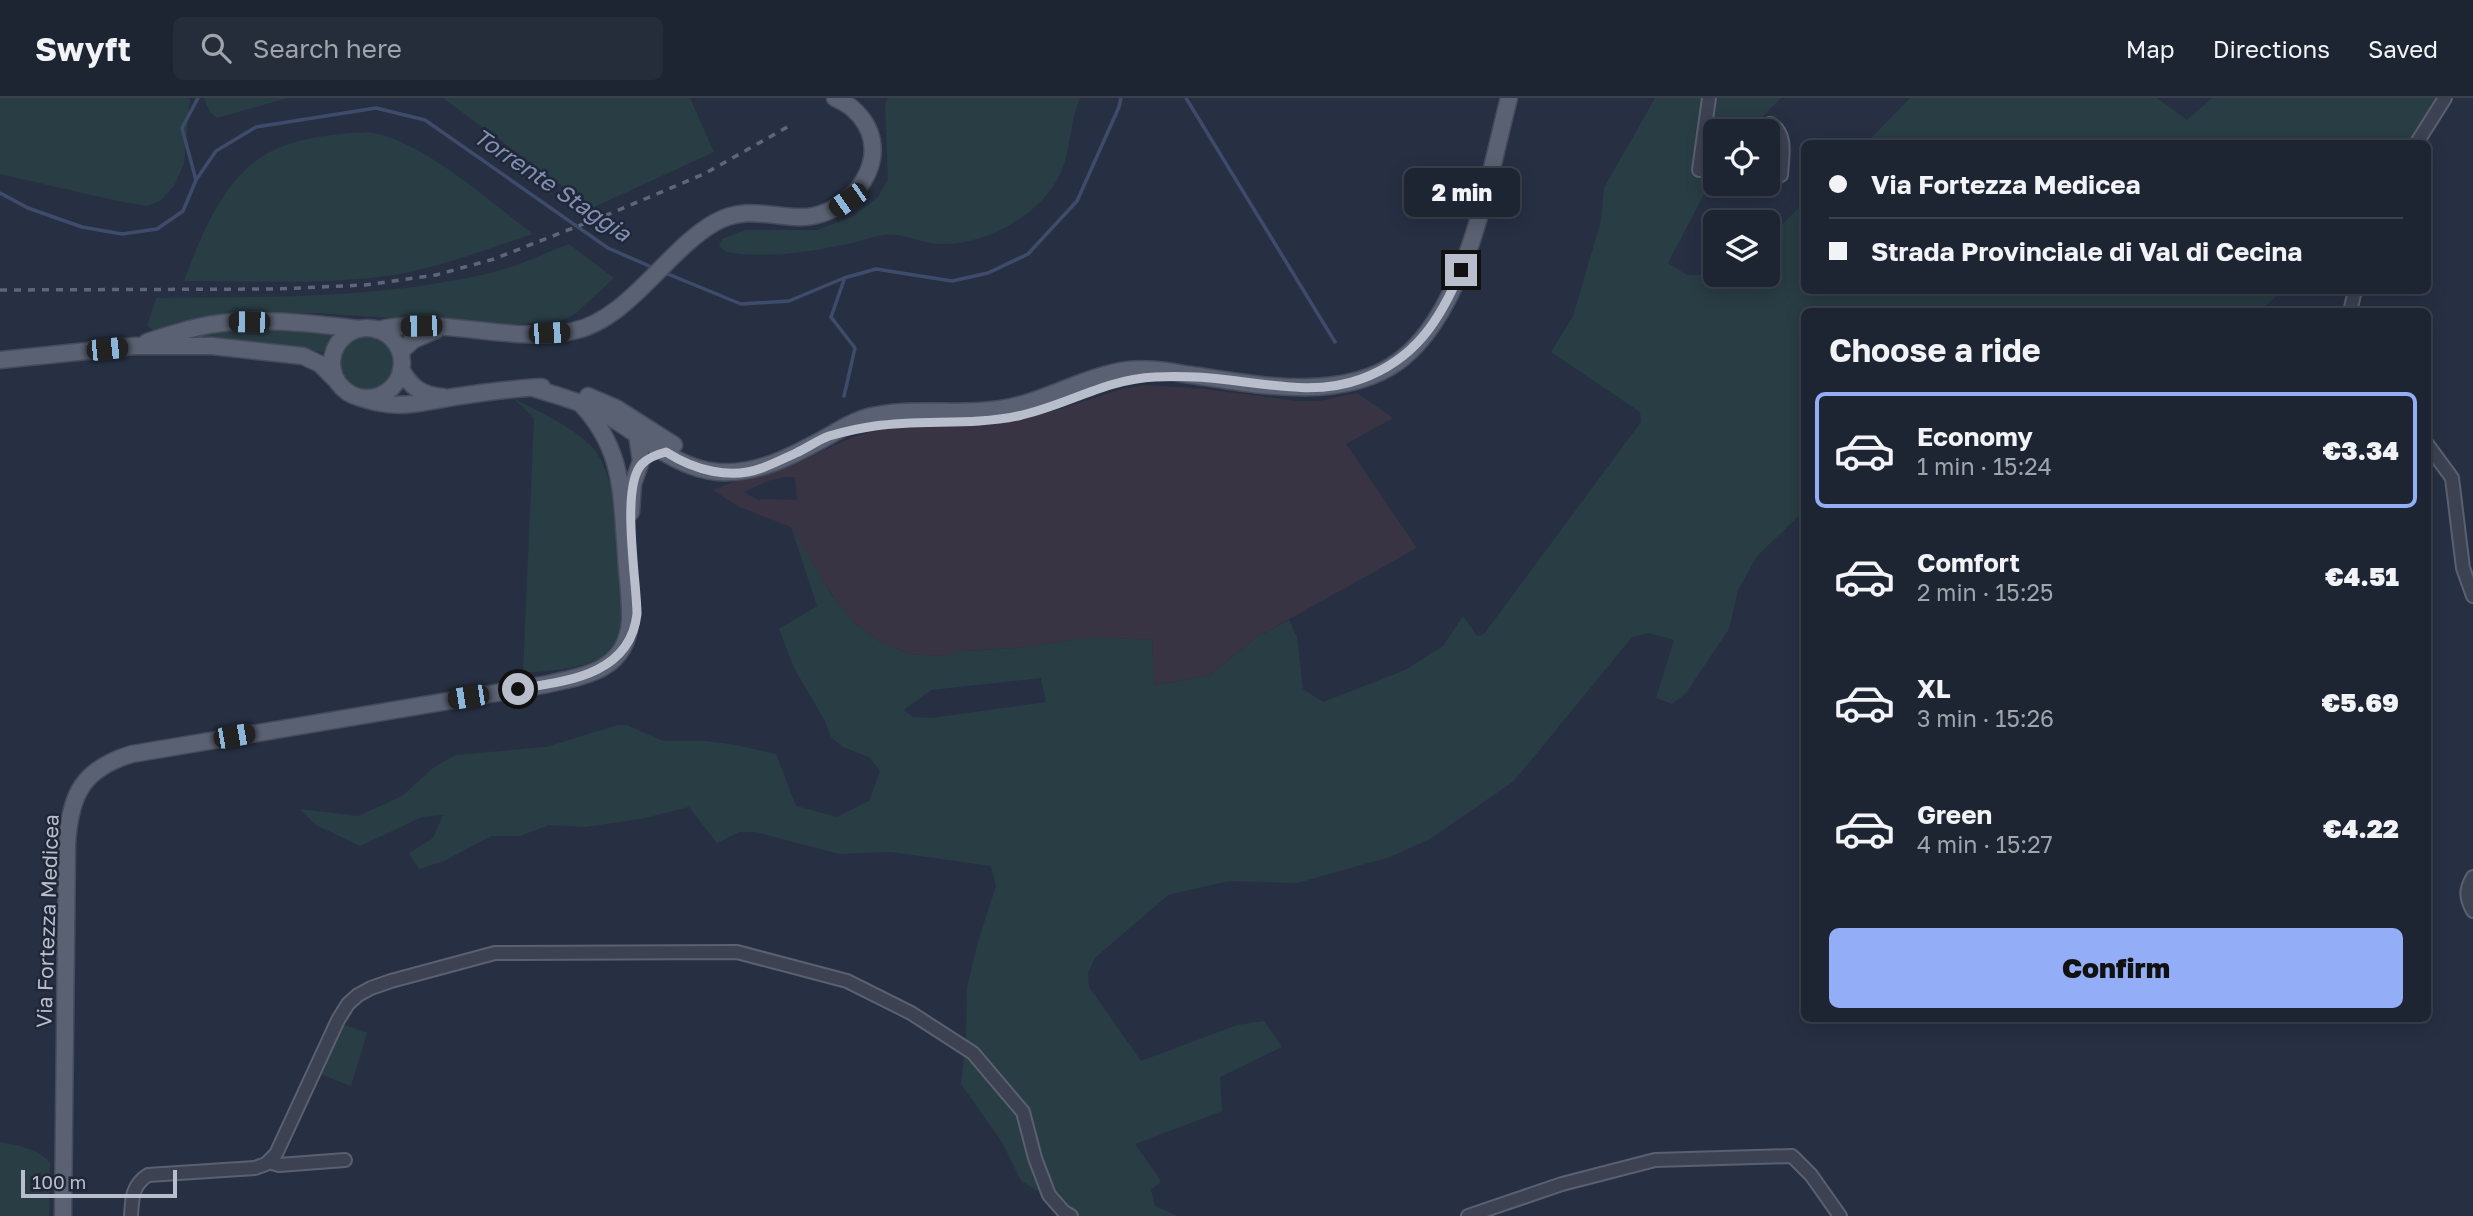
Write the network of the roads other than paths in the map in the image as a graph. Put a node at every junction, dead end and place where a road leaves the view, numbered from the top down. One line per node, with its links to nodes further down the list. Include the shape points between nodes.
1 (835, 98): 11 (main road, via 852,107 864,121 873,156 860,188 832,210 810,216 752,213 718,220 590,326 527,334)
2 (1508, 98): 17 (main road, via 1461,270 1450,297 1407,354 1371,375 1331,387)
3 (1709, 98): 5 (street)
4 (2445, 98): 7 (street)
5 (1706, 119)
6 (1780, 134): 10 (street)
7 (2419, 140)
8 (1703, 141): 9 (street, via 1699,170)
9 (1703, 167)
10 (1781, 175)
11 (441, 328): 13 (main road); 15 (main road, via 419,336)
12 (360, 329): 13 (main road); 14 (main road, via 224,323); 18 (main road, via 350,332 335,348 332,370)
13 (377, 330): 15 (main road, via 387,335)
14 (135, 346): 16 (main road); 18 (main road, via 220,347 303,356 320,364)
15 (400, 360): 19 (main road, via 397,380 390,389 370,398); 20 (main road, via 417,390)
16 (0, 362)
17 (1202, 377): 23 (main road, via 1122,381 1016,416 886,424); 23 (main road, via 1126,370 1010,408 877,415)
18 (336, 380): 19 (main road)
19 (358, 397): 20 (main road, via 397,406)
20 (449, 397): 21 (main road, via 533,388)
21 (587, 400): 22 (main road); 26 (main road, via 616,408 705,460 736,464); 29 (main road, via 617,465)
22 (638, 435): 25 (main road); 27 (main road)
23 (828, 436): 26 (main road)
24 (2431, 449): 28 (street, via 2452,478 2463,568)
25 (666, 452): 26 (main road, via 691,465 720,472 755,470); 27 (main road)
26 (777, 460)
27 (640, 466): 29 (main road, via 631,498 637,614)
28 (2473, 596)
29 (629, 639): 34 (main road, Via Fortezza Medicea, via 609,663 582,676 153,749 117,758 85,780 71,810 67,845)
30 (2473, 877): 31 (street, via 2467,888)
31 (2473, 911)
32 (345, 1160): 33 (street)
33 (269, 1163): 35 (street, via 255,1168 145,1176 136,1185); 36 (street, via 338,1020 358,995 391,981 495,953 737,952 847,981 911,1013 973,1053 1023,1112 1049,1195)
34 (63, 1216)
35 (131, 1216)
36 (1071, 1216)
37 (1468, 1216): 38 (street, via 1562,1184 1655,1160 1792,1156)
38 (1840, 1216)

